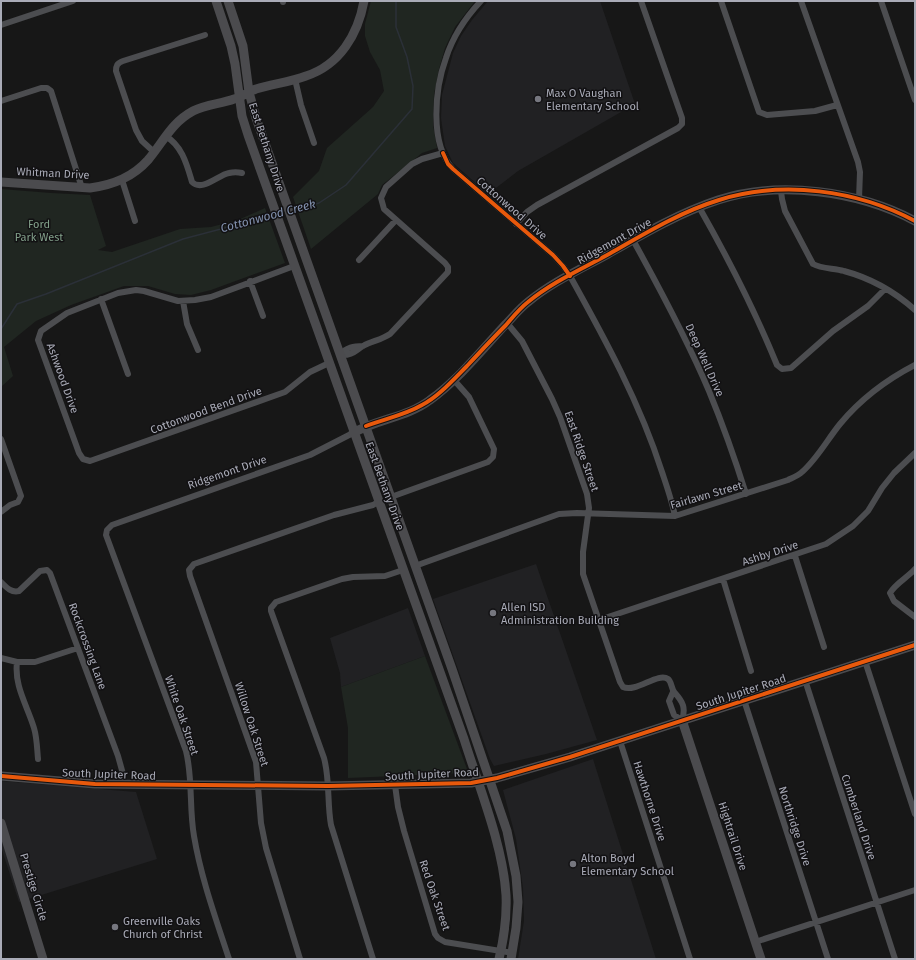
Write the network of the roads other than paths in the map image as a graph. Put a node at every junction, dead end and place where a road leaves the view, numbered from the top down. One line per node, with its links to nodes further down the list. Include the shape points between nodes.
1 (73, 1): 10 (street)
2 (216, 1): 14 (street, East Bethany Drive, via 233,54)
3 (228, 1): 13 (street, East Bethany Drive, via 243,46)
4 (364, 1): 12 (street, Whitman Drive, via 357,27 343,51 324,68)
5 (481, 1): 21 (street, Cottonwood Drive, via 463,22 446,57 441,76 437,122)
6 (642, 1): 32 (street, via 682,124 537,205)
7 (721, 1): 17 (street, via 759,112 767,115 815,111)
8 (801, 1): 17 (street)
9 (881, 1): 15 (street)
10 (1, 25)
11 (205, 35): 20 (street, via 120,62 116,67 136,130)
12 (295, 79): 13 (street, Whitman Drive); 19 (street)
13 (249, 92): 14 (street, Whitman Drive); 45 (street, East Bethany Drive)
14 (239, 97): 18 (street, Whitman Drive, via 194,110 176,123); 35 (street, East Bethany Drive, via 248,135)
15 (915, 100)
16 (1, 101): 25 (street, via 48,88 52,93)
17 (837, 105): 27 (street, via 858,162)
18 (165, 136): 20 (street, Whitman Drive); 22 (street, via 171,139 184,157 192,182 195,184 200,186 229,173)
19 (314, 143)
20 (154, 152): 23 (street, Whitman Drive, via 140,168)
21 (443, 153): 29 (street, via 412,164 384,190 381,198 384,209); 32 (street, Cottonwood Drive, via 453,169)
22 (242, 173)
23 (122, 180): 25 (street, Whitman Drive, via 102,187); 30 (street)
24 (1, 182): 25 (street, Whitman Drive)
25 (82, 188)
26 (781, 190): 27 (street, Ridgemont Drive, via 826,193); 28 (street, Ridgemont Drive, via 745,194); 38 (street, via 785,211 813,264 843,271)
27 (859, 199): 31 (street, Ridgemont Drive)
28 (699, 207): 33 (street, Ridgemont Drive); 38 (street, via 737,278 777,365 784,370 791,368 833,331 868,306)
29 (396, 220): 34 (street); 45 (street, via 445,263 447,274 390,334 363,346 344,350)
30 (135, 221)
31 (915, 221)
32 (516, 224): 36 (street, Cottonwood Drive, via 553,255)
33 (633, 240): 36 (street, Ridgemont Drive); 55 (street, Deep Well Drive, via 677,322 708,389)
34 (359, 260)
35 (294, 266): 37 (street, Ashwood Drive); 46 (street, East Bethany Drive)
36 (570, 276): 43 (street, Ridgemont Drive, via 528,301); 60 (street, Cottonwood Drive, via 606,341 635,402 658,460)
37 (250, 282): 40 (street, Ashwood Drive, via 211,297); 42 (street)
38 (885, 289): 41 (street)
39 (101, 299): 40 (street, Ashwood Drive, via 136,290); 48 (street); 54 (street, Ashwood Drive, via 67,313 41,331 38,337 79,453)
40 (184, 301): 44 (street, via 187,324)
41 (915, 310)
42 (263, 316)
43 (507, 323): 49 (street, Ridgemont Drive); 59 (street, East Ridge Street, via 522,341 556,406 587,494)
44 (198, 350)
45 (340, 355): 46 (street); 50 (street, East Bethany Drive)
46 (329, 363): 51 (street, East Bethany Drive); 54 (street, Cottonwood Bend Drive, via 310,372 285,392 94,460)
47 (915, 365): 55 (street, Fairlawn Street, via 895,376 849,414 801,473)
48 (128, 374)
49 (454, 380): 50 (street, Ridgemont Drive, via 423,405); 56 (street, via 469,397 494,450 493,457 488,462)
50 (366, 426): 51 (street, Ridgemont Drive); 56 (street, East Bethany Drive)
51 (353, 433): 57 (street, East Bethany Drive); 61 (street, Ridgemont Drive, via 310,455 112,526)
52 (1, 439): 58 (street, via 21,493 20,500)
53 (915, 453): 62 (street, Ashby Drive, via 894,473 868,511 853,526 826,544)
54 (84, 459)
55 (746, 494): 60 (street, Fairlawn Street)
56 (391, 497): 57 (street); 63 (street, East Bethany Drive)
57 (378, 502): 65 (street, East Bethany Drive); 90 (street, Willow Oak Street, via 287,531 194,564 190,568 190,576 253,752 258,769)
58 (1, 512)
59 (589, 514): 60 (street, Fairlawn Street); 63 (street, Fairlawn Street, via 559,514); 69 (street, East Ridge Street, via 582,564)
60 (675, 516)
61 (107, 530): 92 (street, White Oak Street, via 186,751)
62 (795, 556): 66 (street, Ashby Drive); 72 (street)
63 (415, 566): 65 (street); 76 (street, East Bethany Drive)
64 (915, 568): 68 (street, via 894,586 890,593 894,601)
65 (403, 570): 78 (street, East Bethany Drive); 93 (street, via 385,576 342,579 276,602 271,608 271,615 324,758)
66 (723, 579): 69 (street, Ashby Drive); 77 (street)
67 (1, 582): 71 (street, Rockcrossing Lane, via 12,592 19,591 40,572 47,570)
68 (915, 617)
69 (599, 620): 80 (street, East Ridge Street)
70 (915, 645): 74 (street, South Jupiter Road)
71 (78, 648): 75 (street, via 45,660); 89 (street, Rockcrossing Lane, via 118,756)
72 (824, 648)
73 (1, 658): 75 (street)
74 (865, 661): 79 (street, South Jupiter Road); 94 (street)
75 (17, 662): 85 (street, via 18,686 34,727)
76 (452, 669): 78 (street); 87 (street, East Bethany Drive)
77 (752, 671)
78 (439, 673): 88 (street, East Bethany Drive)
79 (805, 680): 82 (street, South Jupiter Road); 99 (street, Cumberland Drive)
80 (623, 687): 81 (street, Hightrail Drive, via 630,688 663,677 669,680)
81 (673, 692): 83 (street, Hightrail Drive, via 680,698 685,712); 83 (street, Hightrail Drive, via 669,701 674,715)
82 (744, 700): 83 (street, South Jupiter Road); 100 (street, Northridge Drive)
83 (682, 720): 84 (street, South Jupiter Road); 101 (street, Hightrail Drive)
84 (620, 741): 87 (street, South Jupiter Road); 108 (street, Hawthorne Drive)
85 (38, 759)
86 (1, 776): 89 (street, South Jupiter Road)
87 (490, 780): 88 (street, South Jupiter Road); 98 (street, East Bethany Drive, via 514,860)
88 (478, 782): 91 (street, South Jupiter Road); 97 (street, East Bethany Drive, via 502,864)
89 (123, 785): 92 (street, South Jupiter Road)
90 (258, 785): 92 (street, South Jupiter Road); 93 (street, South Jupiter Road); 106 (street, Willow Oak Street, via 266,848)
91 (395, 785): 93 (street, South Jupiter Road); 102 (street, Red Oak Street, via 404,831 435,934 445,942)
92 (190, 786): 105 (street, White Oak Street, via 192,824 198,857)
93 (328, 786): 107 (street, via 329,813 334,837)
94 (915, 814)
95 (1, 823): 104 (street, Prestige Circle)
96 (915, 890): 99 (street)
97 (506, 902): 98 (street); 102 (street, East Bethany Drive)
98 (518, 902): 103 (street, East Bethany Drive)
99 (876, 902): 100 (street); 111 (street, Cumberland Drive)
100 (815, 921): 101 (street); 110 (street, Northridge Drive)
101 (755, 942): 109 (street, Hightrail Drive)
102 (500, 955): 103 (street, Red Oak Street)
103 (512, 956)
104 (43, 959)
105 (229, 959)
106 (300, 959)
107 (373, 959)
108 (690, 959)
109 (761, 959)
110 (828, 959)
111 (895, 959)

